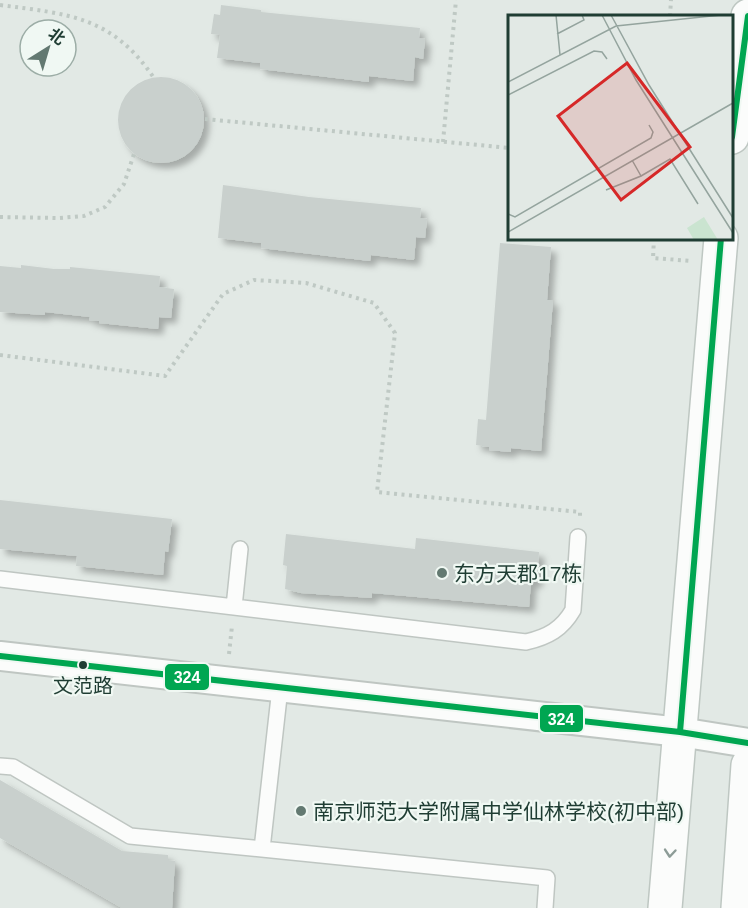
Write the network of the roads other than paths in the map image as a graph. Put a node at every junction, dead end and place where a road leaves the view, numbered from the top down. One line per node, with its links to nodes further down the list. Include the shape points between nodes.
1 (748, 16): 2 (main road)
2 (733, 129)
3 (720, 251): 10 (main road)
4 (578, 537): 7 (lane, via 573,610 559,628 526,642)
5 (240, 549): 7 (lane)
6 (0, 579): 7 (lane)
7 (234, 607)
8 (0, 656): 9 (street)
9 (280, 688): 10 (street); 14 (lane)
10 (680, 732): 11 (street); 16 (main road, one-way to 16)
11 (748, 743)
12 (748, 765): 17 (main road)
13 (0, 766): 14 (lane, via 13,767 130,836)
14 (262, 849): 15 (lane, via 547,878)
15 (544, 908)
16 (665, 908)
17 (738, 908)

